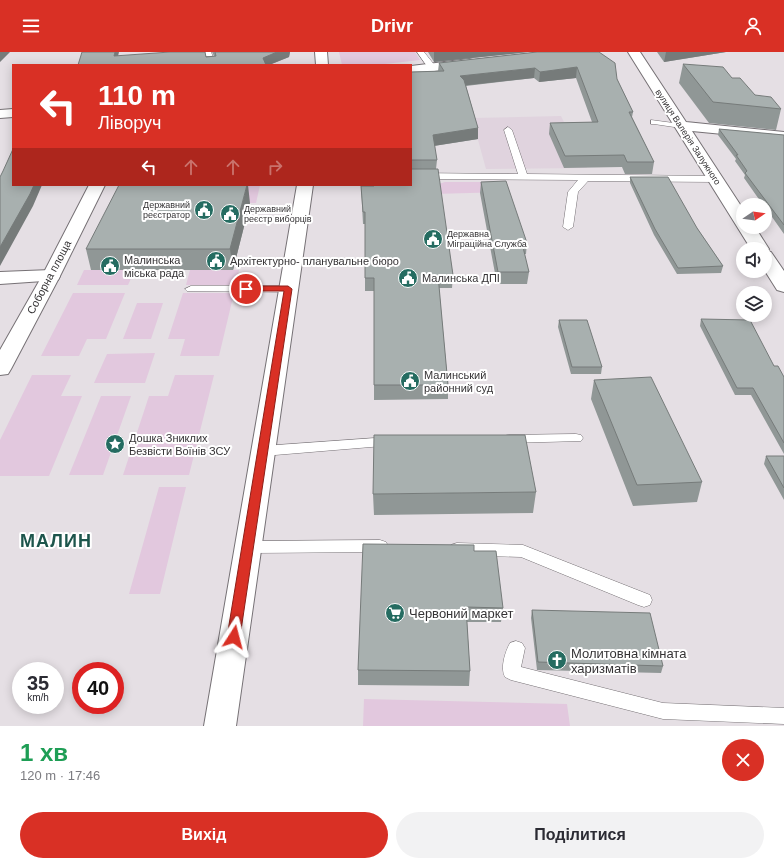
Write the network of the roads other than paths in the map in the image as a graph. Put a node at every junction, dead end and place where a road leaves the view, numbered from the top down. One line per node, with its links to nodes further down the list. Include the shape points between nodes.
1 (208, 52): 6 (lane)
2 (321, 52): 7 (street)
3 (420, 52): 8 (lane)
4 (634, 52): 13 (street, вулиця Валерія Залужного)
5 (479, 62): 8 (street)
6 (212, 64)
7 (322, 64)
8 (432, 67): 9 (street)
9 (412, 70)
10 (12, 113): 11 (street)
11 (0, 114)
12 (654, 122): 13 (lane)
13 (681, 126): 15 (street); 19 (street, вулиця Валерія Залужного)
14 (508, 130): 17 (lane)
15 (784, 136)
16 (412, 176): 17 (lane)
17 (523, 177): 18 (lane)
18 (585, 178): 19 (lane); 23 (lane, via 573,192)
19 (716, 180): 22 (street, вулиця Валерія Залужного)
20 (96, 186): 25 (street, Соборна площа)
21 (305, 186): 29 (street)
22 (736, 211)
23 (568, 227)
24 (772, 267): 27 (street)
25 (51, 276): 26 (street); 30 (street, Соборна площа)
26 (0, 278)
27 (784, 286)
28 (191, 289): 29 (lane)
29 (288, 289): 34 (street)
30 (0, 369)
31 (576, 438): 32 (lane)
32 (491, 440)
33 (405, 442): 34 (lane)
34 (263, 452): 35 (street)
35 (248, 547): 36 (lane); 41 (street)
36 (396, 547)
37 (443, 548): 38 (lane, via 523,551)
38 (644, 600)
39 (516, 648): 40 (lane, via 511,672 663,712)
40 (784, 716)
41 (220, 726)

